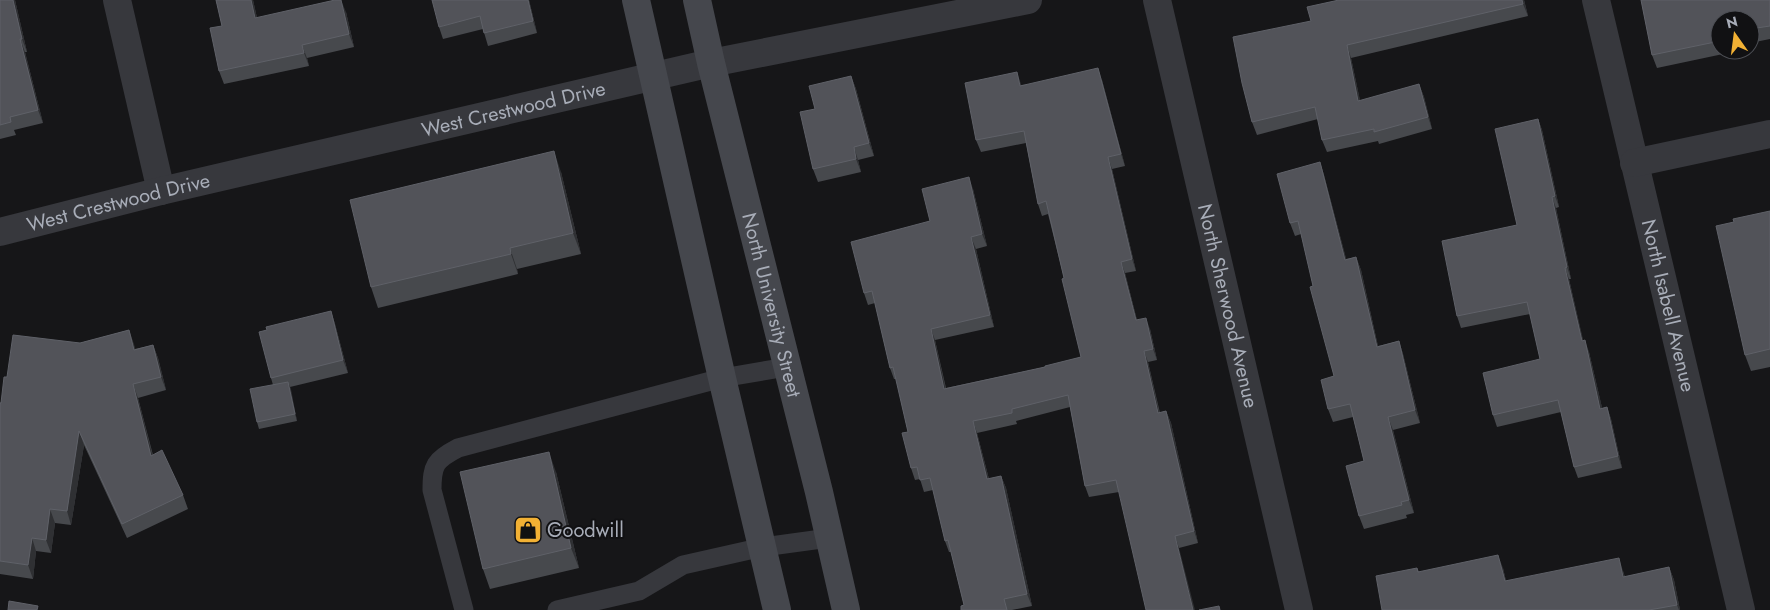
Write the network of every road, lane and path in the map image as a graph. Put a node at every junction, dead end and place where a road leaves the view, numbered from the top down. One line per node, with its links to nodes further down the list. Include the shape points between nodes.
1 (117, 0): 11 (street)
2 (636, 0): 8 (main road)
3 (697, 0): 7 (main road, North University Street)
4 (1028, 0): 7 (street, West Crestwood Drive)
5 (1157, 0): 21 (street, North Sherwood Avenue)
6 (1596, 0): 10 (street, North Isabell Avenue)
7 (711, 63): 8 (street, West Crestwood Drive); 13 (main road, North University Street)
8 (654, 77): 11 (street, West Crestwood Drive); 14 (main road)
9 (1770, 134): 10 (street)
10 (1634, 163): 22 (street, North Isabell Avenue)
11 (161, 191): 12 (street, West Crestwood Drive)
12 (0, 232)
13 (787, 367): 14 (lane); 15 (main road, North University Street)
14 (722, 378): 16 (main road); 17 (lane, via 458,448 443,456 432,470 432,490)
15 (829, 538): 16 (lane); 20 (main road, North University Street)
16 (763, 547): 18 (lane, via 683,565 639,591); 19 (main road)
17 (464, 610)
18 (557, 610)
19 (777, 610)
20 (846, 610)
21 (1300, 610)
22 (1741, 610)

